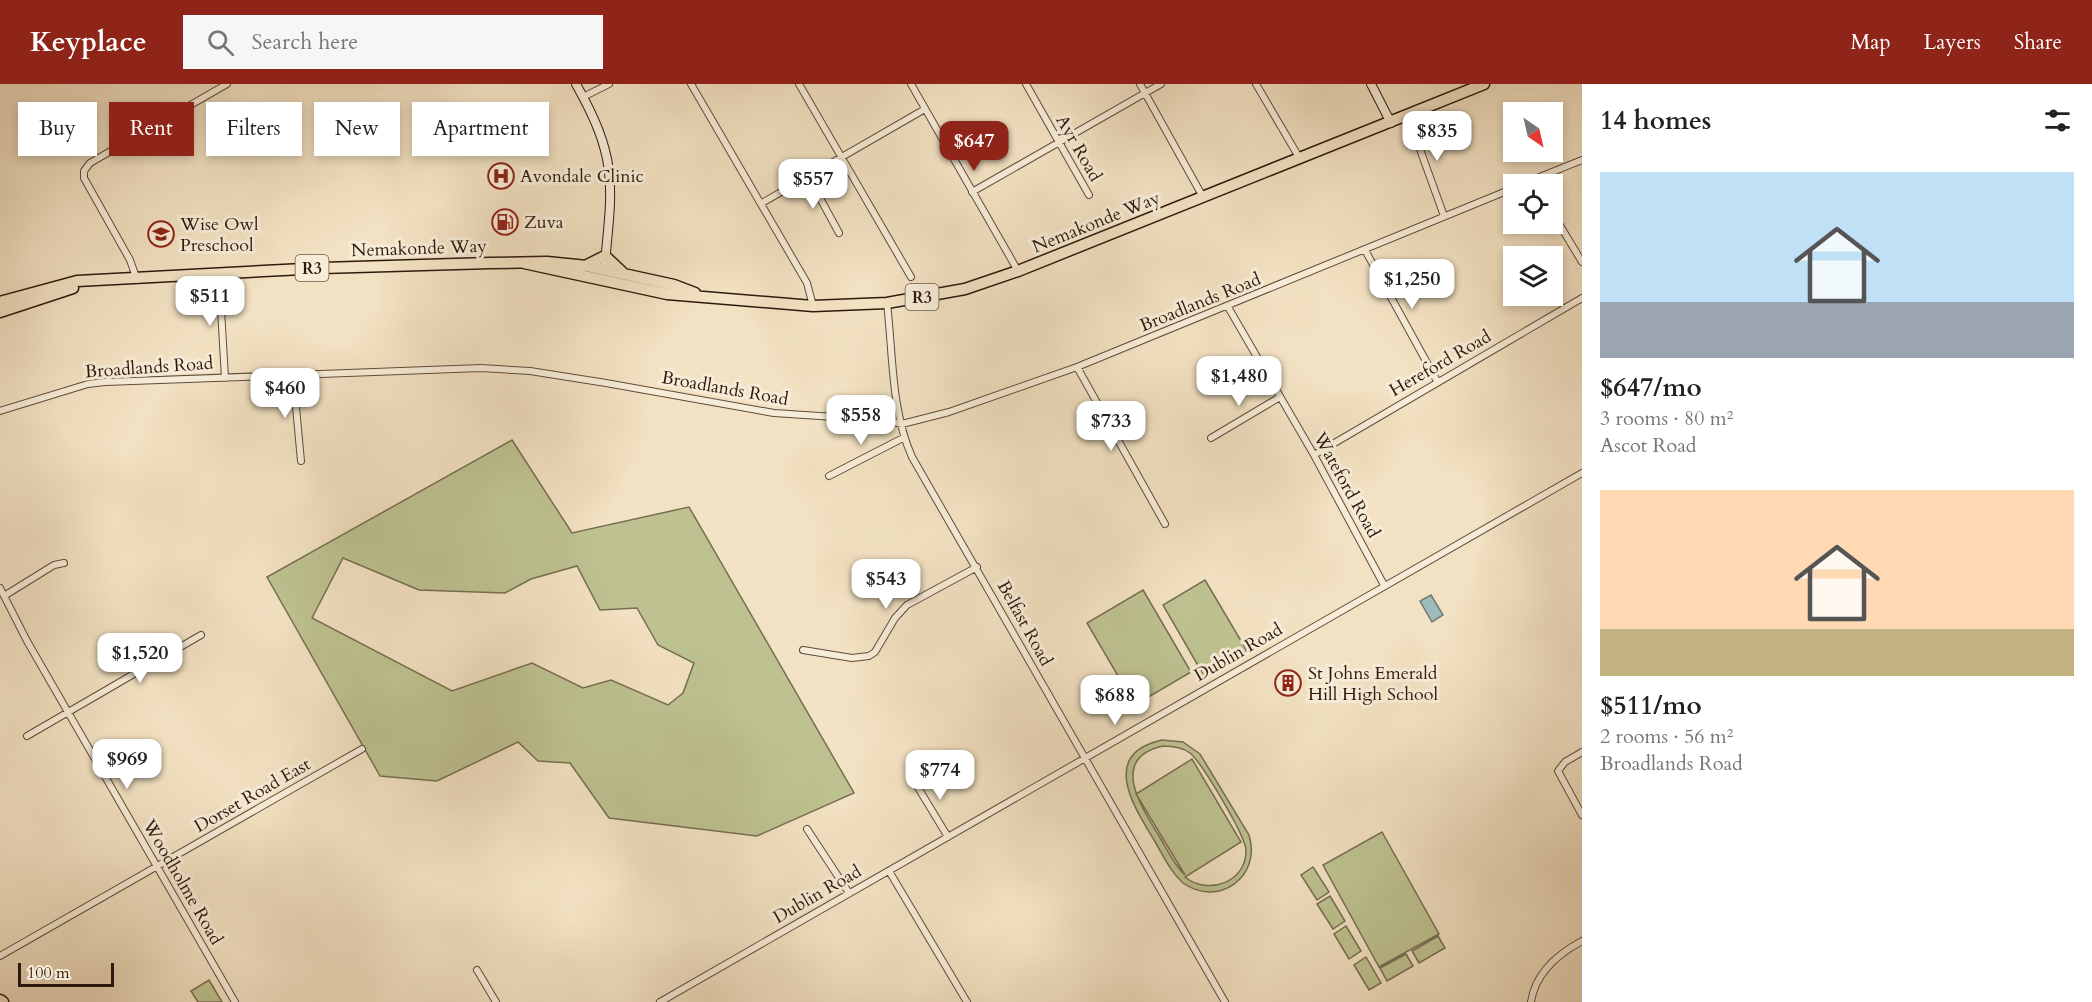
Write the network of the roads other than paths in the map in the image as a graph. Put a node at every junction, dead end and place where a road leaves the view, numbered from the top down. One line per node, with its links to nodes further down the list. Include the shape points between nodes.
1 (226, 84): 42 (street, via 90,163 84,171 84,178 130,260)
2 (576, 84): 14 (main road)
3 (609, 84): 14 (street)
4 (691, 84): 28 (street)
5 (799, 84): 19 (street)
6 (911, 84): 15 (street)
7 (1026, 84): 18 (street, Ayr Road)
8 (1140, 84): 13 (street)
9 (1161, 84): 13 (street)
10 (1256, 84): 20 (street)
11 (1371, 84): 17 (main road)
12 (1484, 84): 16 (highway, Nemakonde Way / R3)
13 (1145, 93): 18 (street); 27 (street)
14 (584, 97): 33 (main road, via 608,156 610,204)
15 (925, 109): 19 (street); 24 (street)
16 (1408, 116): 17 (highway, Nemakonde Way / R3); 29 (street)
17 (1391, 123): 20 (highway, Nemakonde Way / R3)
18 (1059, 143): 24 (street); 26 (street, Ayr Road)
19 (841, 157): 23 (street); 41 (street)
20 (1300, 159): 27 (highway, Nemakonde Way / R3)
21 (1582, 160): 22 (street)
22 (1552, 174)
23 (808, 176): 28 (street); 31 (street)
24 (972, 192): 38 (street)
25 (1503, 192): 29 (street, Broadlands Road)
26 (1089, 195)
27 (1203, 197): 38 (highway, Nemakonde Way / R3)
28 (762, 203): 49 (street, via 807,283)
29 (1444, 216): 32 (street, Broadlands Road)
30 (1563, 230): 34 (street)
31 (839, 232)
32 (1365, 250): 50 (street, Broadlands Road); 55 (street)
33 (605, 256): 36 (highway); 37 (main road); 39 (highway)
34 (1582, 262)
35 (524, 263): 36 (highway, Nemakonde Way / R3); 40 (highway, Nemakonde Way / R3); 44 (highway, Nemakonde Way / R3)
36 (586, 266): 37 (highway, Nemakonde Way / R3)
37 (604, 269): 39 (highway, Nemakonde Way / R3); 44 (main road)
38 (1018, 271): 48 (highway, Nemakonde Way / R3, via 965,289)
39 (622, 272): 45 (highway, Nemakonde Way / R3)
40 (219, 275): 42 (highway, Nemakonde Way / R3); 54 (street)
41 (911, 277)
42 (137, 280): 43 (highway, Nemakonde Way / R3)
43 (100, 281): 47 (highway, Nemakonde Way / R3, via 54,285); 51 (highway, Nemakonde Way / R3)
44 (602, 281): 45 (highway, Nemakonde Way / R3, via 667,294)
45 (703, 296): 49 (highway, Nemakonde Way / R3)
46 (1582, 298): 55 (street, Hereford Road)
47 (0, 302)
48 (887, 303): 49 (highway, Nemakonde Way / R3); 58 (street, Belfast Road)
49 (813, 306)
50 (1228, 307): 52 (street, Broadlands Road); 56 (street, Wateford Road)
51 (0, 312)
52 (1077, 367): 58 (street, Broadlands Road); 65 (street)
53 (293, 375): 54 (street, Broadlands Road); 58 (street, Broadlands Road, via 438,368 530,371 774,413); 62 (street)
54 (225, 378): 57 (street, Broadlands Road, via 96,383)
55 (1437, 381): 61 (street, Hereford Road)
56 (1280, 397): 60 (street); 61 (street, Wateford Road)
57 (0, 411)
58 (902, 424): 59 (street, Belfast Road)
59 (903, 438): 64 (street); 67 (street, Belfast Road)
60 (1211, 438)
61 (1314, 455): 68 (street, Wateford Road)
62 (301, 461)
63 (1582, 473): 68 (street, Dublin Road)
64 (829, 476)
65 (1165, 524)
66 (64, 563): 70 (street)
67 (976, 567): 72 (street, via 907,605 875,652 868,656 852,658); 77 (street, Belfast Road)
68 (1384, 585): 77 (street, Dublin Road)
69 (0, 588): 70 (street, Woodholme Road)
70 (4, 596): 73 (street, Woodholme Road)
71 (201, 635): 73 (street)
72 (803, 650)
73 (69, 713): 74 (street); 82 (street, Woodholme Road)
74 (27, 736)
75 (362, 749): 82 (street, Dorset Road East)
76 (1582, 752): 79 (street, via 1558,771)
77 (1085, 757): 81 (street, Dublin Road); 92 (street, Belfast Road)
78 (911, 776): 81 (street)
79 (1582, 815)
80 (807, 829): 84 (street)
81 (948, 837): 83 (street, Dublin Road)
82 (157, 866): 86 (street, Dorset Road East); 88 (street, Woodholme Road)
83 (889, 871): 84 (street, Dublin Road); 91 (street)
84 (849, 893): 90 (street, Dublin Road)
85 (1582, 941): 93 (street, via 1555,959 1538,982)
86 (0, 956)
87 (477, 970): 89 (street)
88 (234, 1002)
89 (496, 1002)
90 (660, 1002)
91 (967, 1002)
92 (1225, 1002)
93 (1531, 1002)

